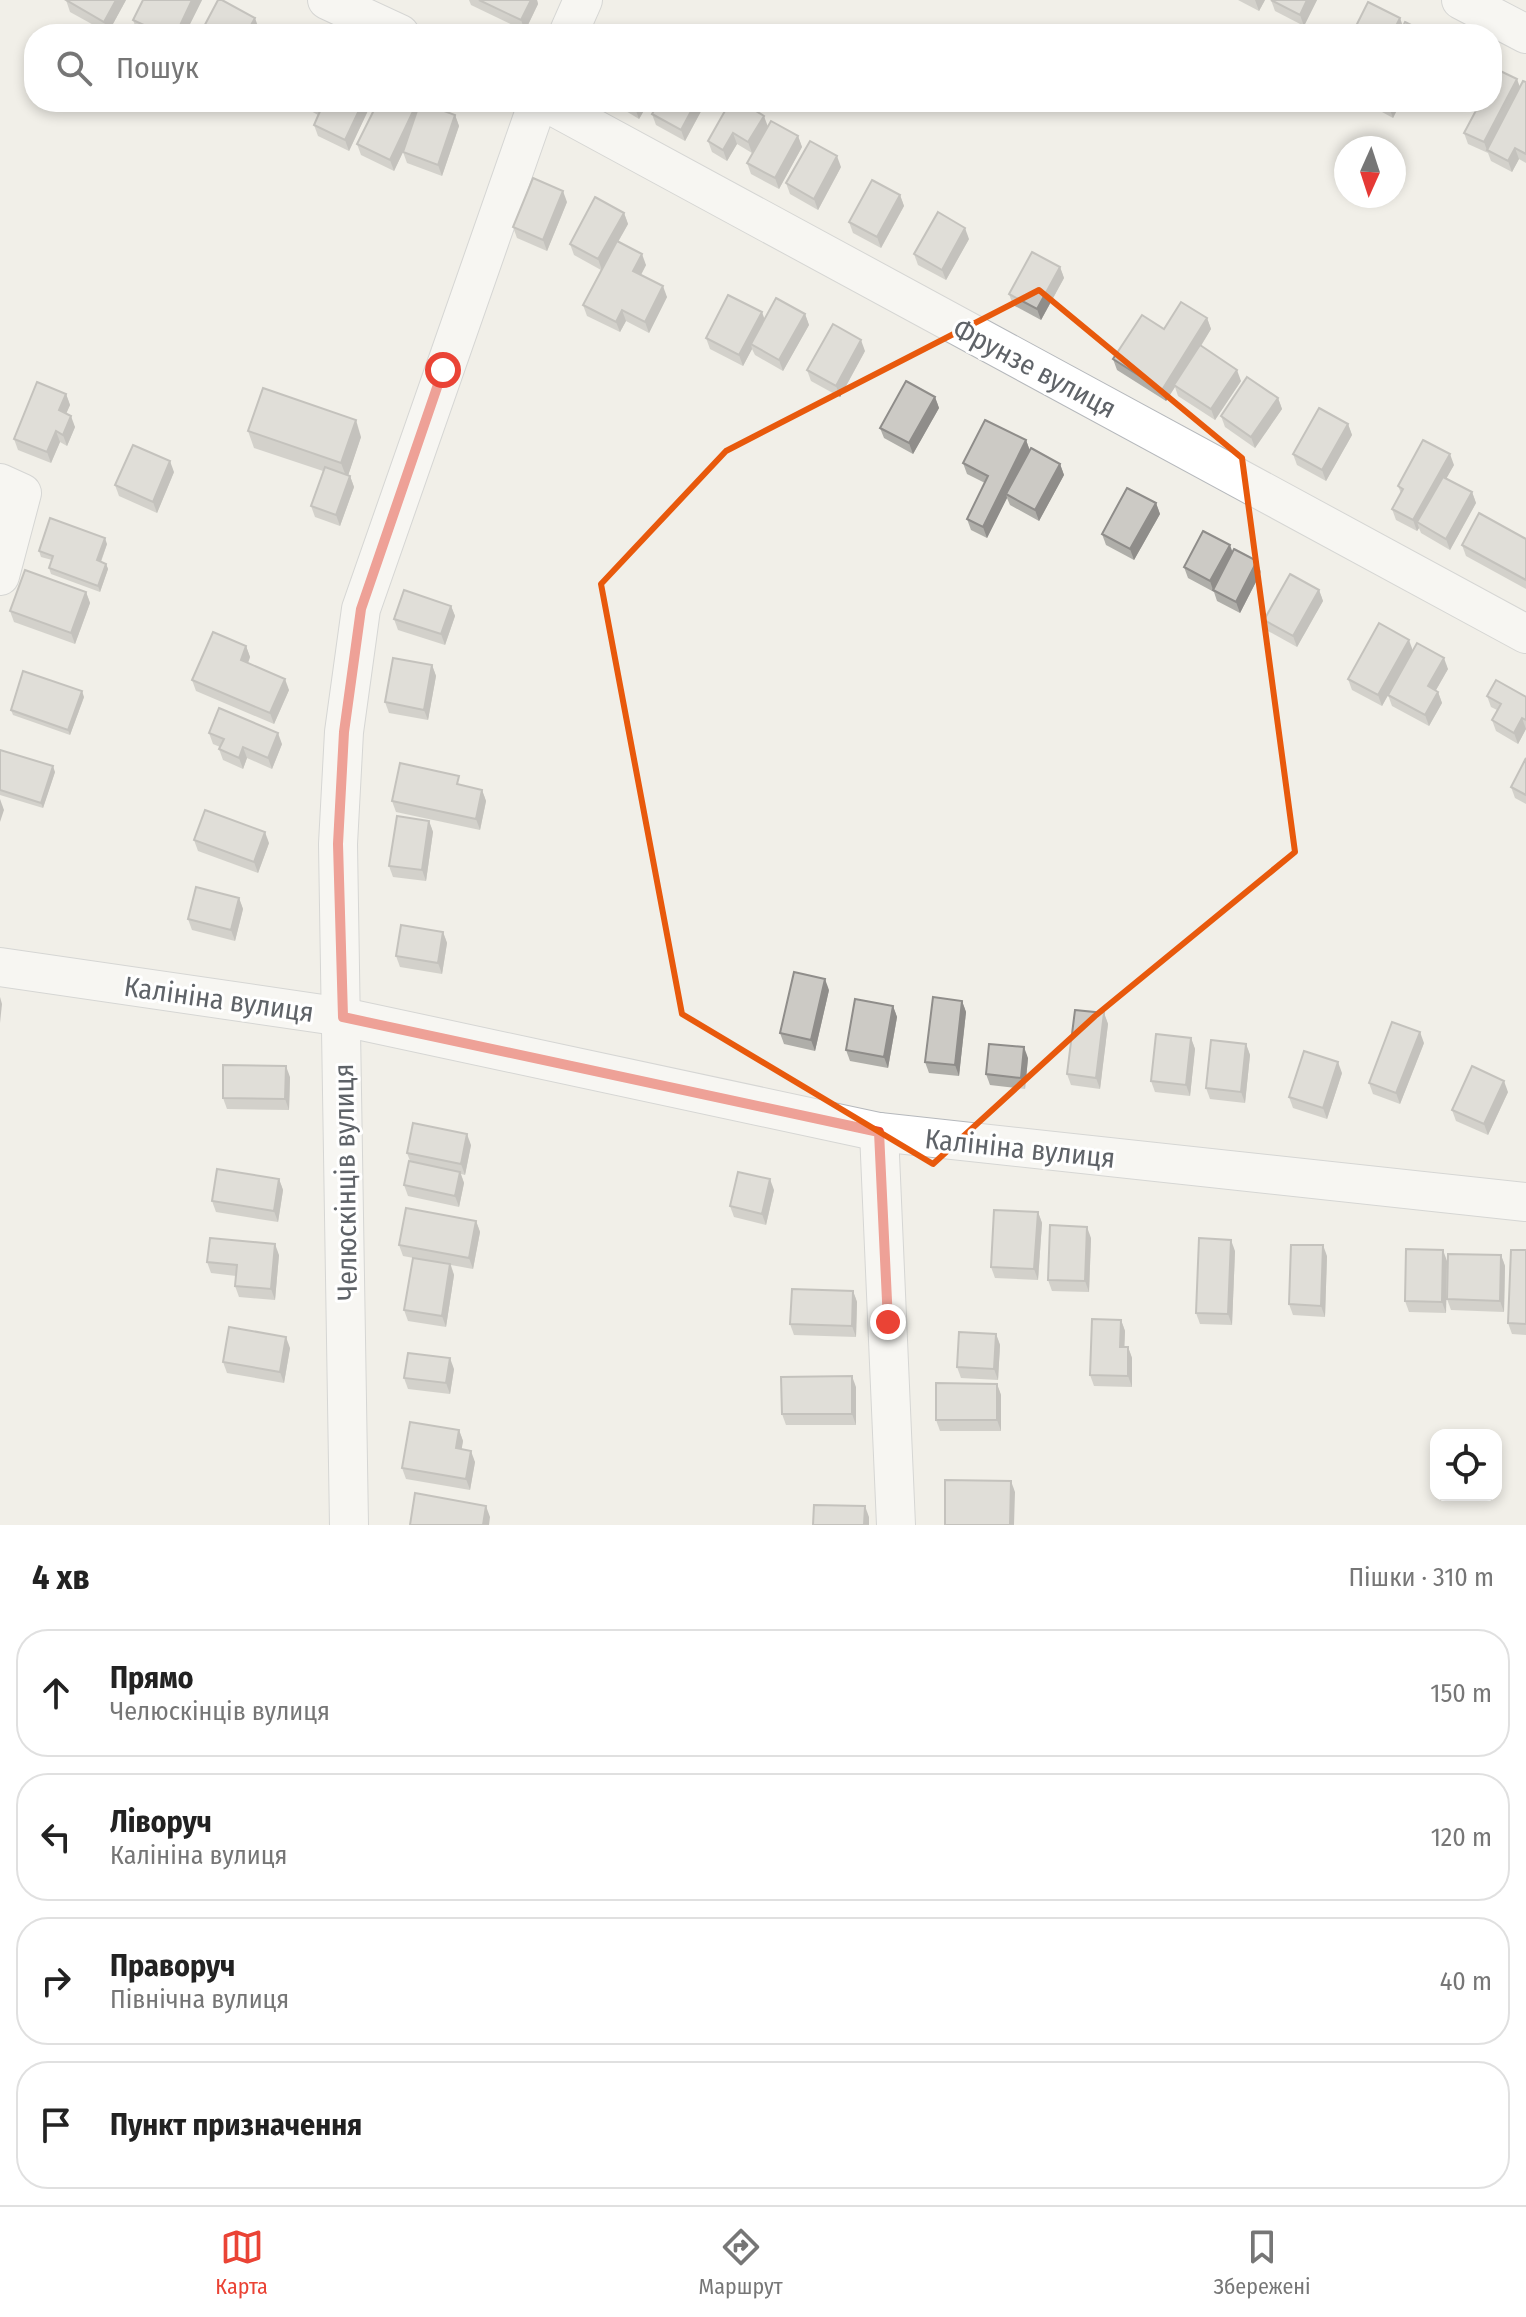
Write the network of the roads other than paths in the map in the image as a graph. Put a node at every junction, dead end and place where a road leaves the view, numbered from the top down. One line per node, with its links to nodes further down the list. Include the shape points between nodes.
1 (327, 0): 4 (street)
2 (583, 0): 5 (street)
3 (1461, 0): 6 (street)
4 (379, 24)
5 (572, 24)
6 (1526, 34)
7 (535, 112): 13 (street, Челюскінців вулиця, via 361,609 344,732 340,812)
8 (563, 112): 11 (street, Фрунзе вулиця)
9 (0, 483): 10 (street, via 22,493)
10 (0, 576)
11 (1526, 634)
12 (0, 967): 13 (street, Калініна вулиця)
13 (343, 1017): 14 (street, Калініна вулиця); 16 (street, Челюскінців вулиця)
14 (879, 1132): 15 (street, Калініна вулиця); 17 (street)
15 (1526, 1202)
16 (349, 1525)
17 (896, 1525)

